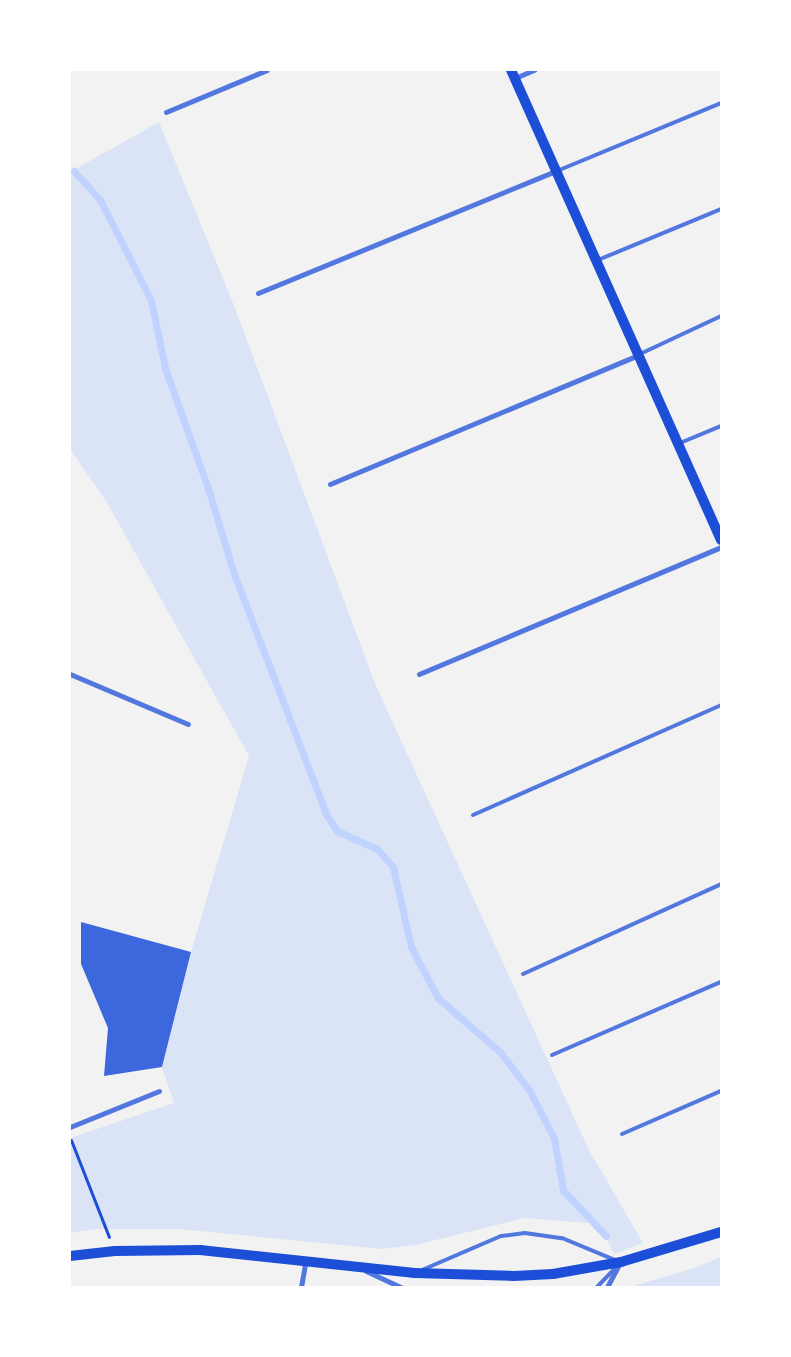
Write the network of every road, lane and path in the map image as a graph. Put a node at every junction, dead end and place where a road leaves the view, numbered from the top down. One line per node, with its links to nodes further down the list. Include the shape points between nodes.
1 (267, 70): 5 (street)
2 (534, 70): 3 (street)
3 (513, 74): 6 (main road)
4 (721, 103): 6 (lane)
5 (166, 112)
6 (556, 171): 8 (main road); 9 (street)
7 (721, 209): 8 (lane)
8 (596, 261): 11 (main road)
9 (258, 292)
10 (721, 316): 11 (lane)
11 (638, 355): 13 (main road); 14 (street)
12 (721, 426): 13 (lane)
13 (678, 444): 15 (main road)
14 (330, 484)
15 (721, 540)
16 (721, 547): 18 (street)
17 (70, 674): 20 (street)
18 (419, 674)
19 (721, 705): 21 (lane)
20 (188, 724)
21 (473, 815)
22 (721, 884): 23 (lane)
23 (523, 974)
24 (721, 982): 25 (lane)
25 (552, 1055)
26 (159, 1091): 28 (street)
27 (721, 1091): 29 (lane)
28 (70, 1128)
29 (622, 1134)
30 (70, 1137): 32 (path)
31 (721, 1232): 35 (main road)
32 (115, 1251): 33 (main road); 34 (main road, via 200,1250)
33 (70, 1256)
34 (306, 1260): 36 (main road); 38 (street)
35 (621, 1262): 37 (main road, via 554,1274); 37 (lane, via 562,1238 525,1233 495,1238); 40 (lane); 41 (street)
36 (357, 1267): 37 (main road); 39 (street)
37 (415, 1273)
38 (301, 1287)
39 (400, 1287)
40 (597, 1287)
41 (608, 1287)

